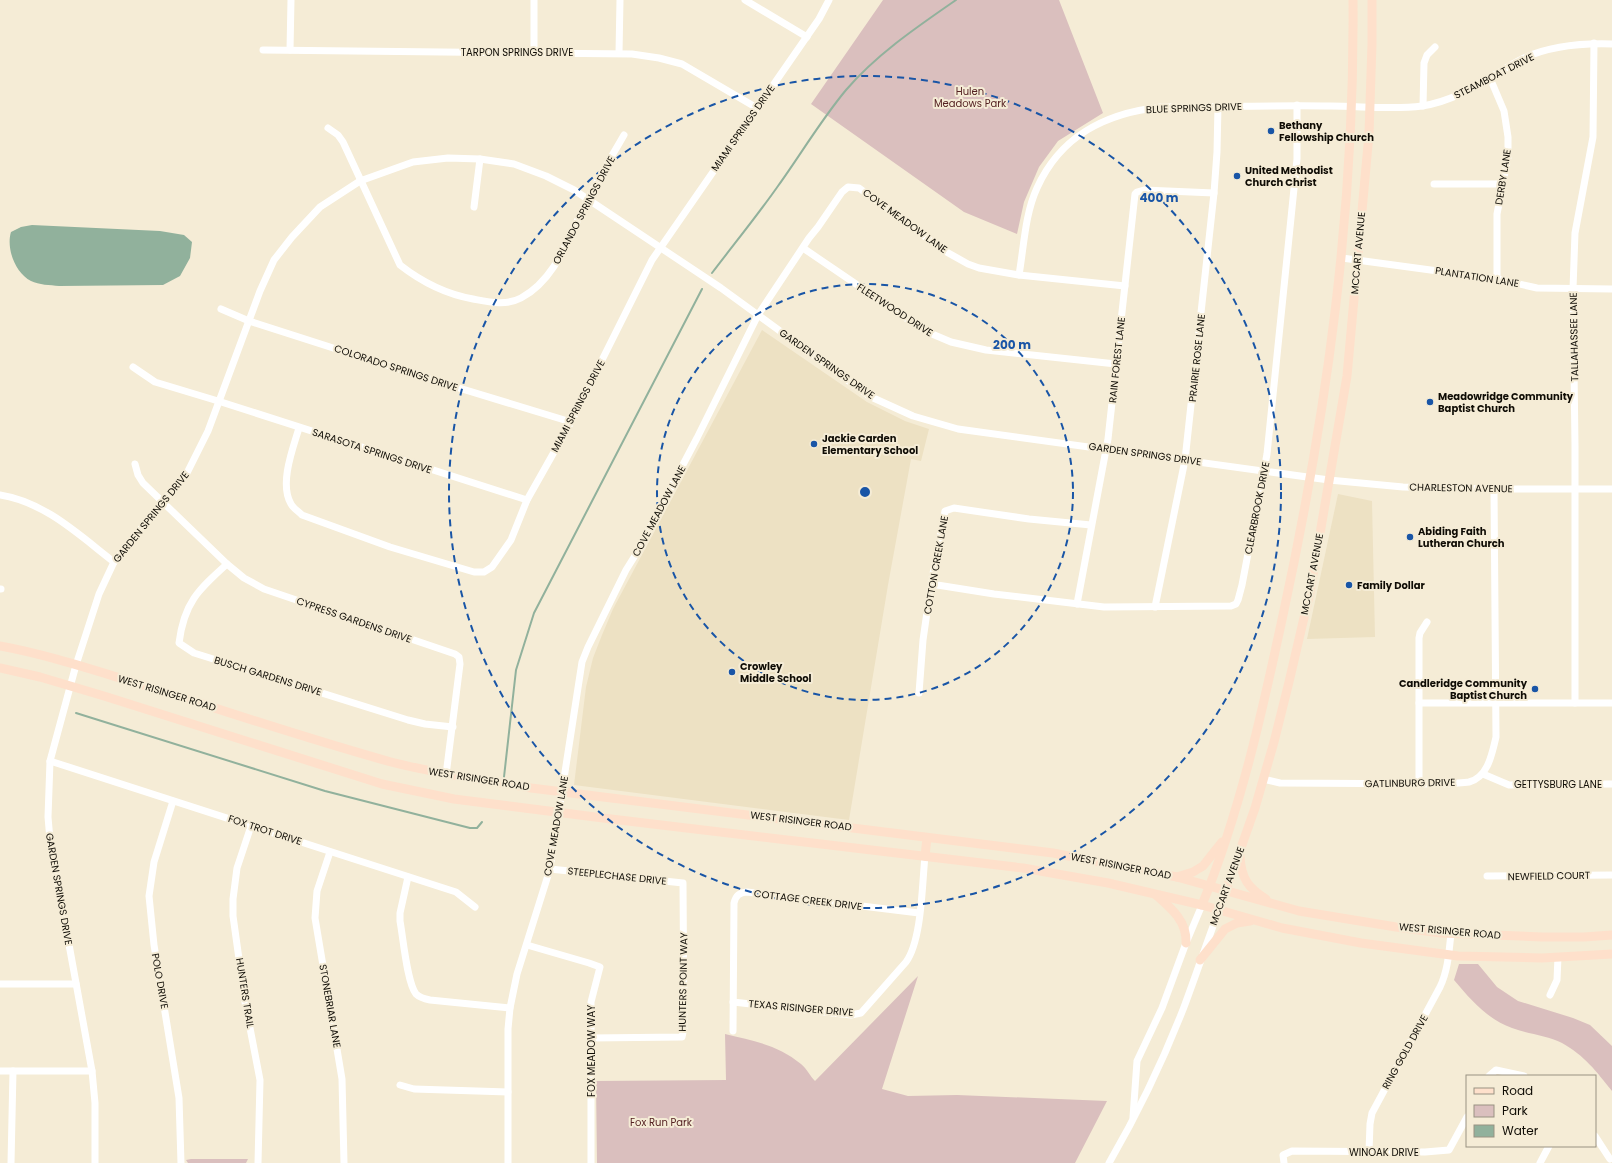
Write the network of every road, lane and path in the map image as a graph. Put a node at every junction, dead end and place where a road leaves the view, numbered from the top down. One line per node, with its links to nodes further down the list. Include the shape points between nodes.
1 (291, 0): 13 (street)
2 (534, 0): 14 (street)
3 (620, 0): 15 (street)
4 (745, 0): 8 (street)
5 (829, 0): 8 (street, MIAMI SPRINGS DRIVE)
6 (1354, 0): 19 (main road, MCCART AVENUE)
7 (1372, 0): 20 (main road, MCCART AVENUE)
8 (806, 37): 22 (street, MIAMI SPRINGS DRIVE)
9 (1594, 44): 10 (street, STEAMBOAT DRIVE); 16 (street, STEAMBOAT DRIVE, via 1568,45 1532,55); 39 (street, TALLAHASSEE LANE, via 1593,137 1575,233)
10 (1612, 44)
11 (1435, 47): 21 (street, via 1427,55 1424,63)
12 (263, 50): 13 (street, TARPON SPRINGS DRIVE)
13 (290, 50): 14 (street, TARPON SPRINGS DRIVE)
14 (534, 52): 15 (street, TARPON SPRINGS DRIVE)
15 (619, 53): 22 (street, TARPON SPRINGS DRIVE, via 682,64)
16 (1490, 78): 21 (street, STEAMBOAT DRIVE, via 1452,98); 28 (street, DERBY LANE, via 1506,121 1508,157)
17 (1297, 105): 18 (street, BLUE SPRINGS DRIVE); 19 (street, BLUE SPRINGS DRIVE); 52 (street, CLEARBROOK DRIVE, via 1297,159)
18 (1218, 106): 29 (street, PRAIRIE ROSE LANE, via 1218,152); 36 (street, BLUE SPRINGS DRIVE, via 1140,110 1110,118 1088,129 1069,143 1051,163 1037,188)
19 (1352, 106): 20 (street, STEAMBOAT DRIVE); 34 (main road, MCCART AVENUE)
20 (1370, 106): 21 (street, STEAMBOAT DRIVE); 35 (main road, MCCART AVENUE)
21 (1423, 106)
22 (757, 108): 32 (street, MIAMI SPRINGS DRIVE)
23 (328, 128): 26 (street, ORLANDO SPRINGS DRIVE, via 343,142)
24 (624, 135): 30 (street, ORLANDO SPRINGS DRIVE)
25 (480, 159): 26 (street, GARDEN SPRINGS DRIVE, via 448,158 414,162); 30 (street, GARDEN SPRINGS DRIVE, via 514,164 546,176); 31 (street)
26 (360, 181): 30 (street, ORLANDO SPRINGS DRIVE, via 400,264 417,278 437,289 464,298 496,304 520,299 538,287 553,269); 43 (street, GARDEN SPRINGS DRIVE, via 320,207 292,237 274,260)
27 (1434, 184): 28 (street)
28 (1503, 184): 37 (street, DERBY LANE, via 1496,222)
29 (1214, 193): 38 (street, RAIN FOREST LANE, via 1144,190 1137,192); 50 (street, PRAIRIE ROSE LANE)
30 (587, 199): 32 (street, GARDEN SPRINGS DRIVE)
31 (474, 207)
32 (660, 248): 42 (street, GARDEN SPRINGS DRIVE); 47 (street, MIAMI SPRINGS DRIVE)
33 (802, 248): 36 (street, COVE MEADOW LANE, via 842,192 851,186 859,188 943,250 968,264); 42 (street, COVE MEADOW LANE); 44 (street, FLEETWOOD DRIVE, via 925,331 951,342 986,350)
34 (1342, 258): 35 (street, PLANTATION LANE); 53 (main road, MCCART AVENUE, via 1333,336)
35 (1357, 260): 37 (street, PLANTATION LANE); 54 (main road, MCCART AVENUE, via 1347,376)
36 (1019, 275): 38 (street, COVE MEADOW LANE)
37 (1497, 279): 39 (street, PLANTATION LANE, via 1537,288)
38 (1125, 286): 44 (street, RAIN FOREST LANE)
39 (1573, 289): 40 (street, PLANTATION LANE); 56 (street, TALLAHASSEE LANE)
40 (1612, 289)
41 (222, 309): 43 (street, COLORADO SPRINGS DRIVE)
42 (758, 315): 49 (street, GARDEN SPRINGS DRIVE, via 869,396 914,416 958,429); 84 (street, COVE MEADOW LANE, via 588,647 582,662)
43 (249, 321): 46 (street, GARDEN SPRINGS DRIVE); 47 (street, COLORADO SPRINGS DRIVE)
44 (1116, 364): 49 (street, RAIN FOREST LANE)
45 (133, 367): 46 (street, SARASOTA SPRINGS DRIVE, via 155,382)
46 (218, 401): 48 (street, SARASOTA SPRINGS DRIVE); 60 (street, GARDEN SPRINGS DRIVE, via 208,431 185,477)
47 (572, 422): 59 (street, MIAMI SPRINGS DRIVE)
48 (299, 428): 59 (street, SARASOTA SPRINGS DRIVE); 59 (street, MIAMI SPRINGS DRIVE, via 287,475 286,491 291,504 302,515 390,547 474,572 484,572 498,560 511,540)
49 (1106, 449): 50 (street, GARDEN SPRINGS DRIVE); 61 (street, RAIN FOREST LANE)
50 (1185, 460): 52 (street, GARDEN SPRINGS DRIVE); 66 (street, PRAIRIE ROSE LANE)
51 (135, 464): 60 (street, CYPRESS GARDENS DRIVE, via 143,483)
52 (1264, 471): 53 (street, GARDEN SPRINGS DRIVE); 66 (street, CLEARBROOK DRIVE, via 1236,604)
53 (1310, 477): 54 (street, CHARLESTON AVENUE); 89 (main road, MCCART AVENUE, via 1266,693)
54 (1329, 480): 55 (street, CHARLESTON AVENUE, via 1416,488); 81 (main road, MCCART AVENUE, via 1310,592)
55 (1494, 489): 56 (street, CHARLESTON AVENUE); 74 (street)
56 (1575, 489): 57 (street, CHARLESTON AVENUE); 75 (street, TALLAHASSEE LANE)
57 (1612, 489)
58 (0, 495): 62 (street, via 32,504 60,520)
59 (527, 500)
60 (163, 501): 62 (street, GARDEN SPRINGS DRIVE); 63 (street, CYPRESS GARDENS DRIVE)
61 (1091, 525): 64 (street, COTTON CREEK LANE, via 949,509 944,515); 65 (street, RAIN FOREST LANE)
62 (114, 562): 69 (street, GARDEN SPRINGS DRIVE, via 99,594)
63 (227, 564): 77 (street, CYPRESS GARDENS DRIVE, via 244,578 264,589 455,654 459,657 460,664); 77 (street, BUSCH GARDENS DRIVE, via 204,584 192,600 184,618 179,643 194,653 408,720)
64 (931, 584): 65 (street, CLEARBROOK DRIVE); 72 (street, COTTON CREEK LANE)
65 (1077, 604): 66 (street, CLEARBROOK DRIVE)
66 (1155, 607)
67 (1427, 622): 73 (street, via 1419,638)
68 (0, 646): 69 (main road, WEST RISINGER ROAD)
69 (76, 665): 71 (street, GARDEN SPRINGS DRIVE); 80 (main road, WEST RISINGER ROAD, via 341,748)
70 (0, 668): 71 (main road, WEST RISINGER ROAD)
71 (70, 686): 78 (street, GARDEN SPRINGS DRIVE); 86 (main road, WEST RISINGER ROAD, via 382,784 454,799)
72 (919, 693)
73 (1419, 703): 74 (street); 82 (street)
74 (1496, 703): 75 (street); 79 (street, via 1496,737)
75 (1575, 704): 76 (street)
76 (1612, 704)
77 (453, 727): 80 (street, CYPRESS GARDENS DRIVE)
78 (50, 761): 85 (street, FOX TROT DRIVE); 117 (street, GARDEN SPRINGS DRIVE, via 50,840)
79 (1483, 774): 82 (street, GATLINBURG DRIVE, via 1470,782); 83 (street, GETTYSBURG LANE, via 1509,785)
80 (446, 775): 84 (main road, WEST RISINGER ROAD)
81 (1264, 779): 82 (street, GATLINBURG DRIVE, via 1280,783); 91 (main road, MCCART AVENUE)
82 (1419, 784)
83 (1612, 784)
84 (563, 791): 86 (street, COVE MEADOW LANE); 88 (main road, WEST RISINGER ROAD)
85 (173, 801): 87 (street, FOX TROT DRIVE); 138 (street, POLO DRIVE, via 154,862 149,896 154,945 178,1098)
86 (559, 812): 92 (main road, WEST RISINGER ROAD); 93 (street, COVE MEADOW LANE)
87 (251, 826): 90 (street, FOX TROT DRIVE); 139 (street, HUNTERS TRAIL, via 237,868 232,899 245,1002 260,1080)
88 (927, 838): 92 (main road); 97 (main road, WEST RISINGER ROAD, via 1053,853)
89 (1226, 838): 97 (main road, via 1203,866); 99 (main road, MCCART AVENUE)
90 (330, 852): 96 (street, FOX TROT DRIVE); 140 (street, STONEBRIAR LANE, via 317,891 315,918 342,1079)
91 (1240, 852): 100 (main road, MCCART AVENUE); 103 (main road, via 1241,869 1250,887)
92 (925, 856): 101 (main road, WEST RISINGER ROAD, via 1023,868); 106 (street, TEXAS RISINGER DRIVE)
93 (550, 869): 98 (street, STEEPLECHASE DRIVE); 111 (street, COVE MEADOW LANE)
94 (1612, 875): 95 (street, NEWFIELD COURT)
95 (1487, 876)
96 (408, 877): 104 (street, FOX TROT DRIVE, via 456,892); 120 (street, via 400,922 412,986 417,995 430,1000)
97 (1177, 877): 99 (main road, WEST RISINGER ROAD)
98 (683, 884): 122 (street, HUNTERS POINT WAY, via 682,1037)
99 (1209, 886): 100 (main road, WEST RISINGER ROAD); 102 (main road, MCCART AVENUE)
100 (1226, 891): 103 (main road, WEST RISINGER ROAD); 105 (main road, MCCART AVENUE)
101 (1155, 894): 102 (main road, WEST RISINGER ROAD); 110 (main road, via 1181,921)
102 (1202, 905): 105 (main road, WEST RISINGER ROAD); 110 (street, MCCART AVENUE)
103 (1276, 905): 108 (main road, WEST RISINGER ROAD, via 1389,926)
104 (475, 907)
105 (1219, 910): 107 (main road, WEST RISINGER ROAD); 115 (street, MCCART AVENUE)
106 (919, 913): 119 (street, TEXAS RISINGER DRIVE, via 909,958 858,1014); 119 (street, COTTAGE CREEK DRIVE, via 747,892 738,894 734,903)
107 (1256, 921): 113 (main road, WEST RISINGER ROAD, via 1361,943); 115 (main road, via 1237,923 1225,929)
108 (1451, 933): 109 (main road, WEST RISINGER ROAD, via 1542,938); 113 (street, RING GOLD DRIVE)
109 (1612, 935)
110 (1186, 943): 131 (street, MCCART AVENUE, via 1162,1008 1136,1061)
111 (527, 945): 120 (street, COVE MEADOW LANE, via 517,974); 122 (street, FOX MEADOW WAY, via 590,962 600,968 591,1002)
112 (1612, 954): 114 (main road, WEST RISINGER ROAD)
113 (1448, 955): 114 (main road, WEST RISINGER ROAD); 134 (street, RING GOLD DRIVE, via 1445,976 1440,987 1372,1113)
114 (1558, 957): 118 (street, via 1557,980)
115 (1200, 960): 131 (street, MCCART AVENUE, via 1175,1029)
116 (0, 984): 117 (street)
117 (76, 984): 125 (street, GARDEN SPRINGS DRIVE)
118 (1550, 995)
119 (734, 1002): 121 (street, COTTAGE CREEK DRIVE)
120 (510, 1008): 129 (street, COVE MEADOW LANE)
121 (733, 1031)
122 (591, 1038): 142 (street, FOX MEADOW WAY)
123 (0, 1071): 124 (street)
124 (13, 1071): 125 (street); 136 (street)
125 (92, 1071): 137 (street, GARDEN SPRINGS DRIVE)
126 (1490, 1075): 127 (street, via 1496,1070)
127 (1519, 1075)
128 (400, 1085): 129 (street, via 414,1088)
129 (508, 1092): 141 (street, COVE MEADOW LANE)
130 (1466, 1119): 134 (street, WINOAK DRIVE, via 1449,1150)
131 (1133, 1121): 143 (street, MCCART AVENUE)
132 (1596, 1138): 135 (street)
133 (1549, 1147): 145 (street)
134 (1369, 1152): 144 (street, WINOAK DRIVE, via 1292,1151 1283,1155)
135 (1610, 1159)
136 (11, 1163)
137 (95, 1163)
138 (181, 1163)
139 (258, 1163)
140 (344, 1163)
141 (508, 1163)
142 (591, 1163)
143 (1109, 1163)
144 (1284, 1163)
145 (1540, 1163)

